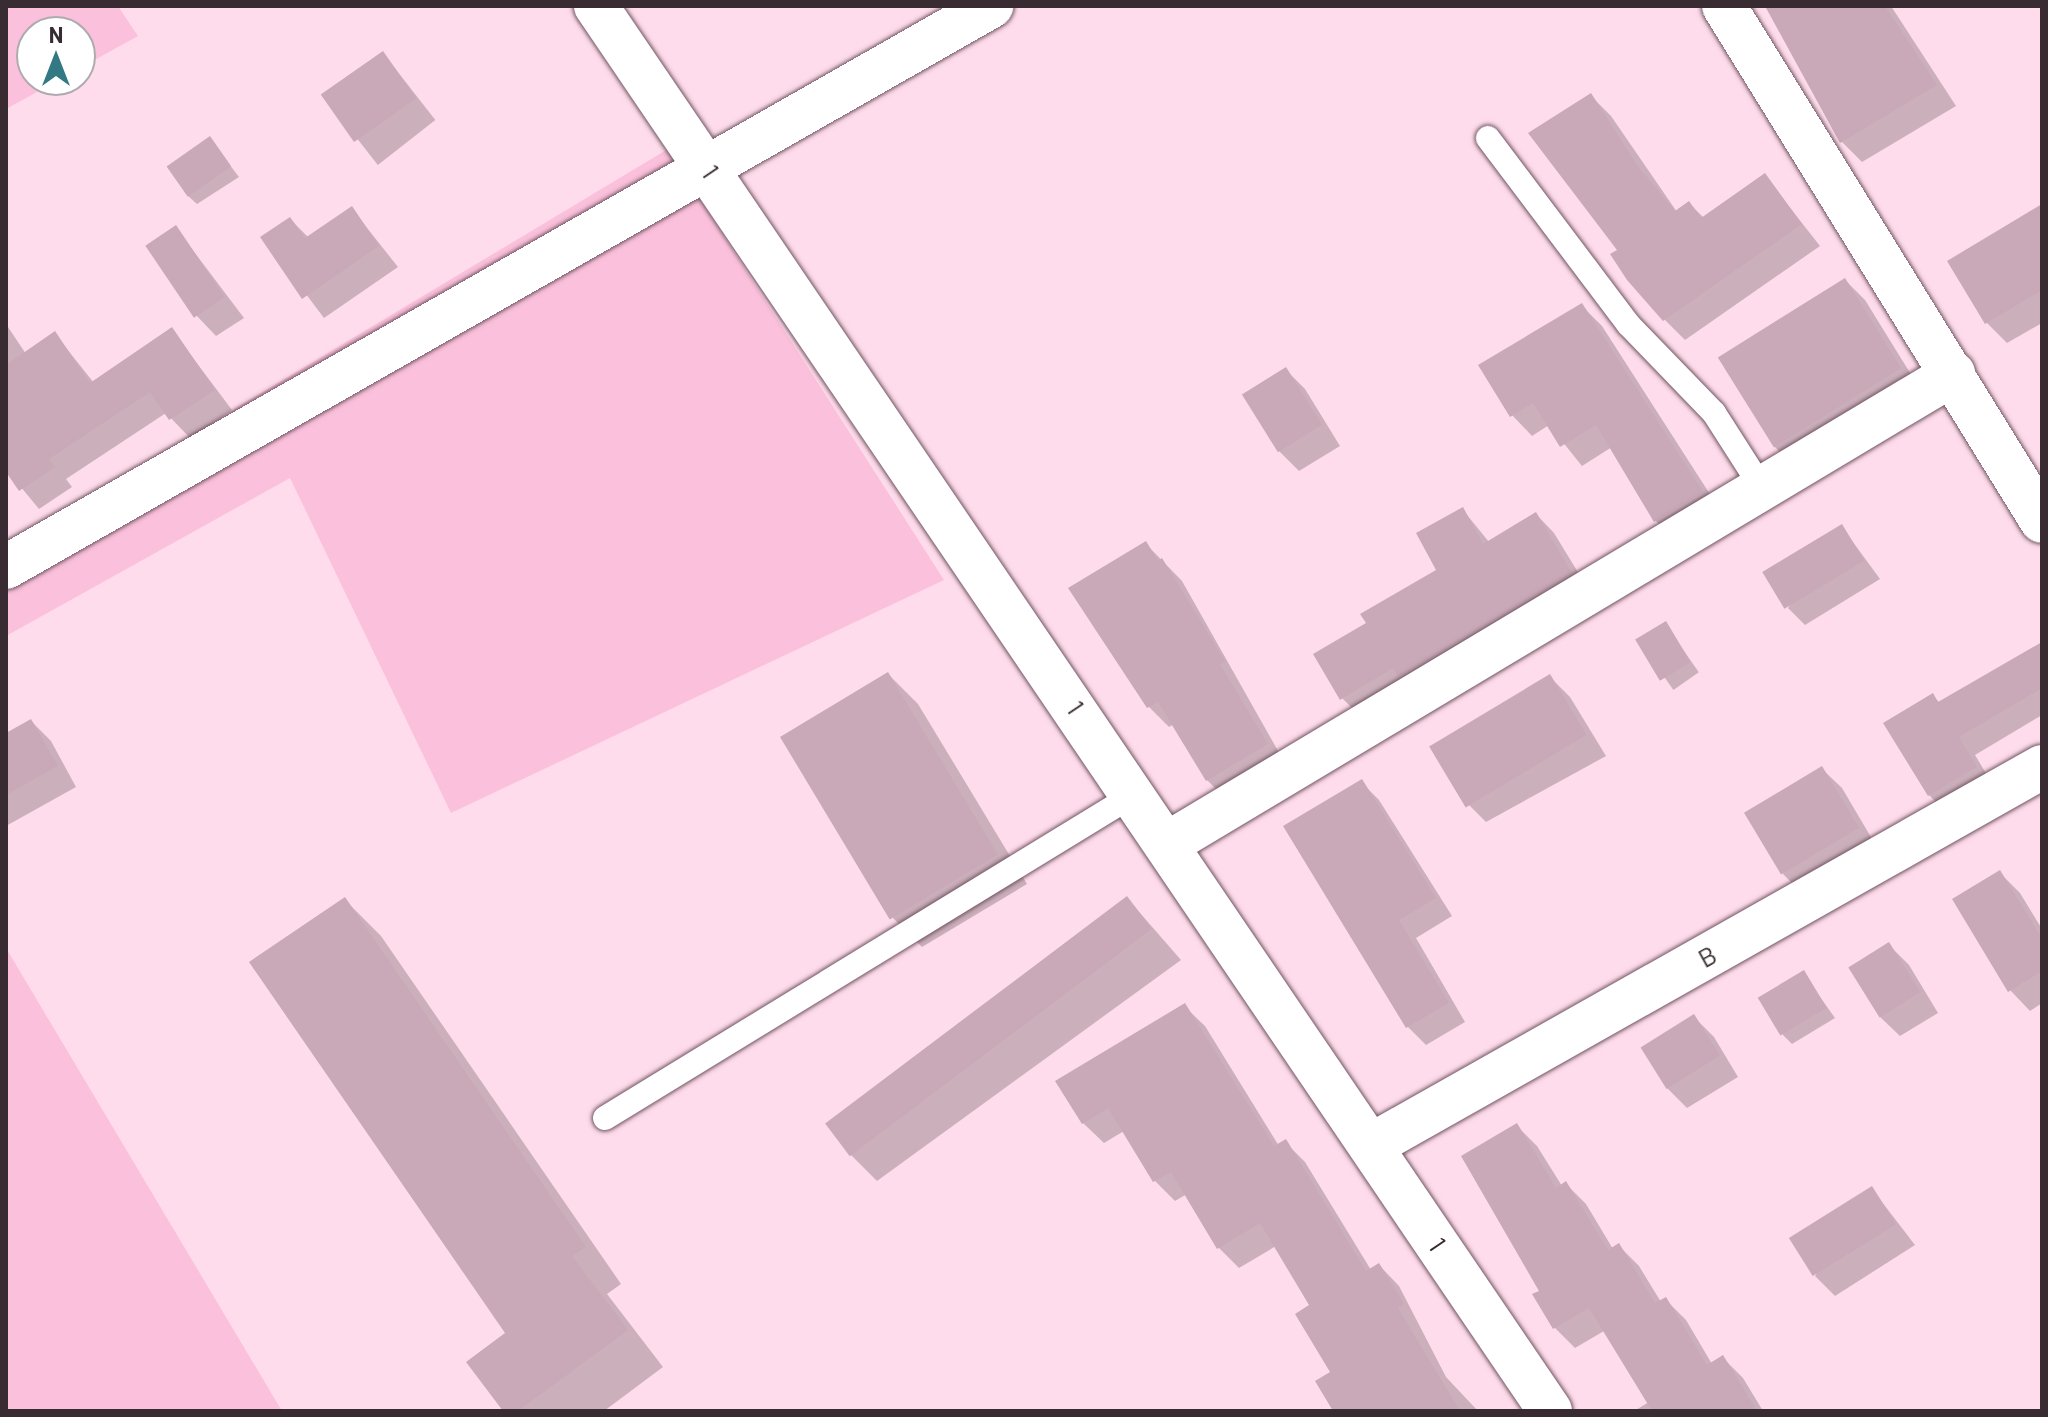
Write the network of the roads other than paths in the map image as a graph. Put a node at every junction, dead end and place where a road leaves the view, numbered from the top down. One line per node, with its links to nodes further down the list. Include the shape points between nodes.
1 (596, 6): 5 (street, 1)
2 (991, 6): 5 (street)
3 (1724, 6): 6 (street)
4 (1488, 138): 7 (lane, via 1628,324 1714,413)
5 (708, 168): 9 (street); 11 (street, 1)
6 (1953, 374): 7 (street); 8 (street)
7 (1762, 488): 12 (street)
8 (2042, 521)
9 (6, 567)
10 (2042, 767): 14 (street, B)
11 (1135, 794): 12 (street, 1); 13 (lane)
12 (1169, 843): 14 (street, 1)
13 (605, 1118)
14 (1372, 1145): 15 (street, 1)
15 (1550, 1411)

